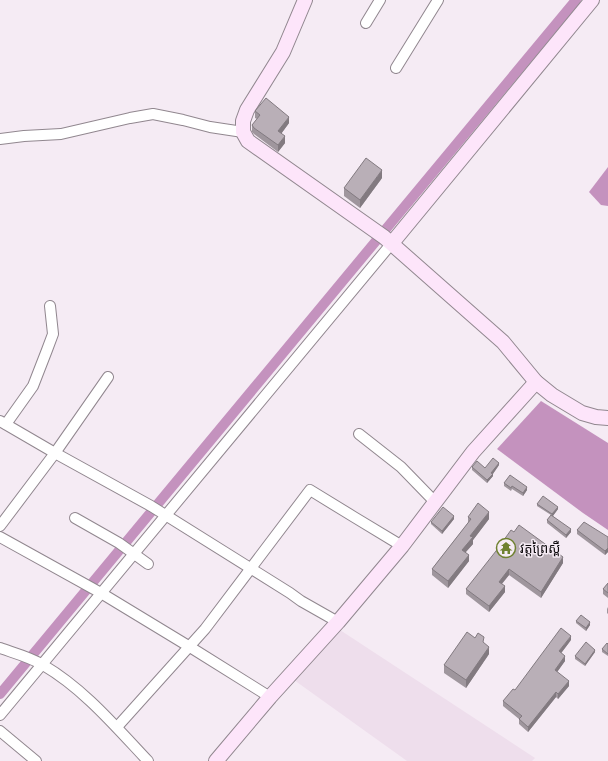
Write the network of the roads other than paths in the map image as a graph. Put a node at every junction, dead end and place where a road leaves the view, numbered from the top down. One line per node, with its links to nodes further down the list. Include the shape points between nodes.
1 (305, 0): 7 (street, via 283,52 247,110)
2 (380, 0): 5 (street)
3 (438, 0): 6 (street)
4 (592, 0): 9 (street)
5 (366, 23)
6 (396, 68)
7 (243, 132): 8 (street, via 153,114 61,134); 9 (street, via 248,141)
8 (0, 139)
9 (384, 238): 12 (street, via 503,342); 18 (street)
10 (50, 306): 14 (street, via 53,334 33,386)
11 (108, 377): 16 (street)
12 (536, 382): 13 (street, via 582,413); 17 (street, via 473,452)
13 (608, 418)
14 (3, 422): 16 (street)
15 (359, 434): 17 (street, via 401,467)
16 (55, 453): 18 (street); 20 (street)
17 (435, 502): 22 (street)
18 (158, 511): 23 (street); 25 (street)
19 (75, 518): 23 (street)
20 (0, 526)
21 (0, 537): 26 (street)
22 (402, 546): 25 (street, via 310,490); 27 (street)
23 (131, 552): 24 (street); 26 (street)
24 (148, 564)
25 (250, 569): 27 (street); 28 (street)
26 (93, 589): 28 (street); 30 (street)
27 (338, 622): 31 (street)
28 (190, 647): 31 (street); 33 (street)
29 (0, 648): 30 (street)
30 (34, 661): 32 (street); 33 (street, via 81,692)
31 (270, 697): 37 (street)
32 (0, 715)
33 (117, 727): 36 (street)
34 (0, 731): 35 (street)
35 (36, 761)
36 (148, 761)
37 (216, 761)

